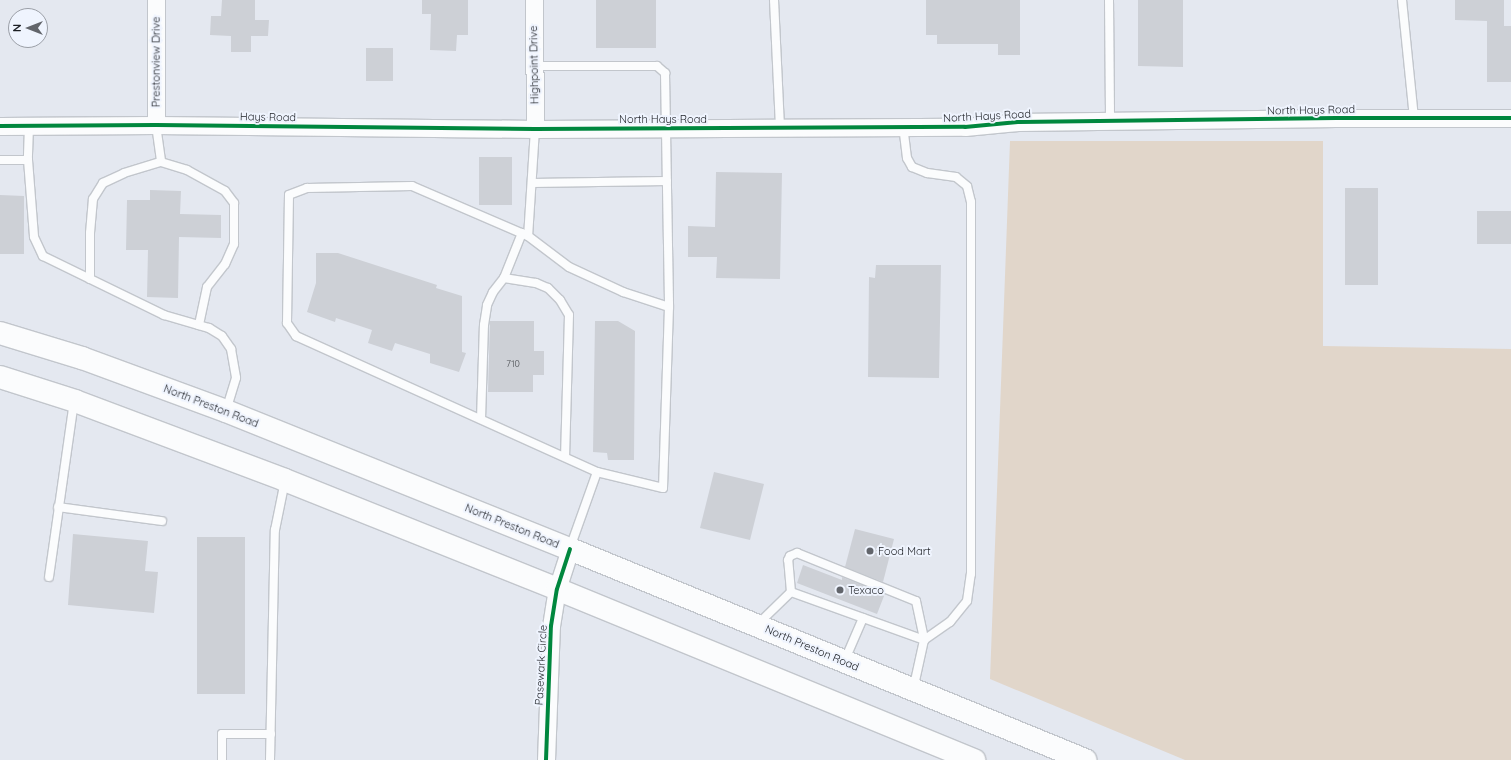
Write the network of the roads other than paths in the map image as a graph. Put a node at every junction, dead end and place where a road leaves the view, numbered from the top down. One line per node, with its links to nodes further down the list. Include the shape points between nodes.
1 (156, 0): 10 (street, Prestonview Drive)
2 (534, 0): 6 (street, Highpoint Drive)
3 (774, 0): 15 (lane)
4 (1109, 0): 9 (lane)
5 (1402, 0): 7 (lane)
6 (533, 66): 14 (lane, via 657,66 665,73); 16 (street, Highpoint Drive)
7 (1414, 118): 8 (street, North Hays Road); 9 (street, North Hays Road)
8 (1511, 118)
9 (1110, 121): 13 (street, North Hays Road)
10 (156, 125): 12 (street, Hays Road); 16 (street, Hays Road); 19 (lane)
11 (0, 126): 12 (street, Hays Road)
12 (29, 126): 18 (lane)
13 (903, 127): 15 (street, North Hays Road); 43 (lane, via 907,158 912,167 956,177 966,186 970,202 971,574 966,600 950,622)
14 (665, 128): 15 (street, North Hays Road); 16 (street, North Hays Road); 20 (lane)
15 (780, 128)
16 (535, 129): 21 (lane)
17 (0, 160): 18 (lane)
18 (28, 160): 24 (lane, via 34,237 43,256)
19 (161, 162): 24 (lane, via 124,172 103,183 93,199); 26 (lane, via 187,170 225,191 234,202 234,244 225,264 207,287)
20 (667, 181): 21 (lane); 25 (lane)
21 (532, 183): 22 (lane)
22 (525, 235): 23 (lane); 25 (lane, via 569,267 623,292); 31 (lane, via 412,186 307,188 289,194 287,323 296,336)
23 (504, 278): 31 (lane, via 487,305); 32 (lane, via 536,283 548,288 560,300 569,315)
24 (90, 279): 26 (lane, via 164,315)
25 (669, 307): 33 (lane, via 663,488)
26 (199, 325): 30 (lane, via 222,336 231,349 236,378)
27 (0, 333): 30 (main road, North Preston Road, via 82,358)
28 (0, 377): 29 (main road)
29 (75, 401): 34 (main road); 35 (lane)
30 (226, 411): 37 (main road, North Preston Road)
31 (481, 419): 32 (lane)
32 (565, 457): 33 (lane)
33 (597, 472): 37 (lane)
34 (285, 480): 39 (main road); 46 (lane, via 275,530)
35 (58, 507): 36 (lane); 38 (lane)
36 (162, 521)
37 (570, 549): 39 (street, Pasewark Circle); 42 (main road, North Preston Road)
38 (49, 577)
39 (557, 589): 47 (main road); 50 (street, Pasewark Circle, via 551,626)
40 (791, 592): 41 (lane); 42 (lane); 43 (lane, via 788,560 797,553 916,601)
41 (862, 618): 43 (lane); 44 (lane)
42 (756, 626): 44 (main road, North Preston Road)
43 (924, 640): 45 (lane)
44 (844, 662): 45 (main road, North Preston Road)
45 (913, 690): 53 (main road, North Preston Road)
46 (271, 734): 48 (lane, via 222,734); 49 (lane)
47 (928, 741): 51 (street); 52 (main road)
48 (222, 760)
49 (270, 760)
50 (546, 760)
51 (943, 760)
52 (974, 760)
53 (1085, 760)

